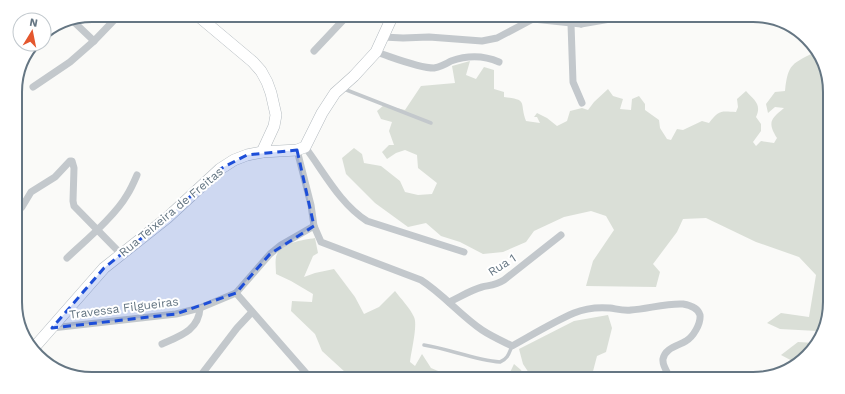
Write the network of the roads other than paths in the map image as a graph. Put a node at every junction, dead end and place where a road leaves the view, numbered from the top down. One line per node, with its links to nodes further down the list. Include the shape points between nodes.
1 (112, 22): 12 (street)
2 (205, 22): 21 (street, via 253,62 267,82 276,116)
3 (341, 22): 13 (street)
4 (390, 22): 11 (street)
5 (526, 22): 11 (street, via 497,38 482,41)
6 (555, 22): 9 (street)
7 (593, 22): 10 (street)
8 (77, 24): 12 (street)
9 (571, 24): 10 (street); 18 (street, via 572,74)
10 (582, 24)
11 (383, 37): 14 (street)
12 (94, 41): 16 (street, via 70,62)
13 (314, 51)
14 (376, 52): 15 (street, via 427,67 439,67 467,56); 17 (street)
15 (499, 62)
16 (33, 87)
17 (341, 87): 19 (lane); 20 (street)
18 (582, 103)
19 (431, 123)
20 (301, 149): 21 (street, Rua Teixeira de Freitas); 24 (street); 27 (street, via 344,202 367,221)
21 (262, 152): 28 (street, Rua Teixeira de Freitas, via 234,160 220,169 167,218)
22 (137, 175): 25 (street, via 121,204)
23 (22, 207): 25 (street, via 31,192 55,177 70,161 74,168 72,201)
24 (314, 226): 30 (street, Travessa Filgueiras, via 270,254); 31 (street, via 321,242 421,280 436,289)
25 (97, 230): 28 (street); 29 (street)
26 (561, 235): 31 (street, Rua 1, via 504,280)
27 (464, 252)
28 (121, 254): 34 (street, Rua Teixeira de Freitas, via 104,268)
29 (67, 258)
30 (236, 292): 32 (street, Travessa Filgueiras); 33 (street)
31 (449, 302): 38 (street, via 483,330)
32 (200, 308): 34 (street, Travessa Filgueiras, via 176,314); 35 (street, via 199,319 192,328)
33 (252, 312): 39 (street); 40 (street)
34 (52, 328): 36 (street, Rua Teixeira de Freitas)
35 (162, 344)
36 (36, 345)
37 (424, 345): 38 (lane, via 500,362 508,357)
38 (512, 346): 41 (street, via 574,313 590,308 630,310 682,304 693,307 698,310 699,324 687,341 675,346 663,358)
39 (203, 372)
40 (305, 372)
41 (668, 372)

